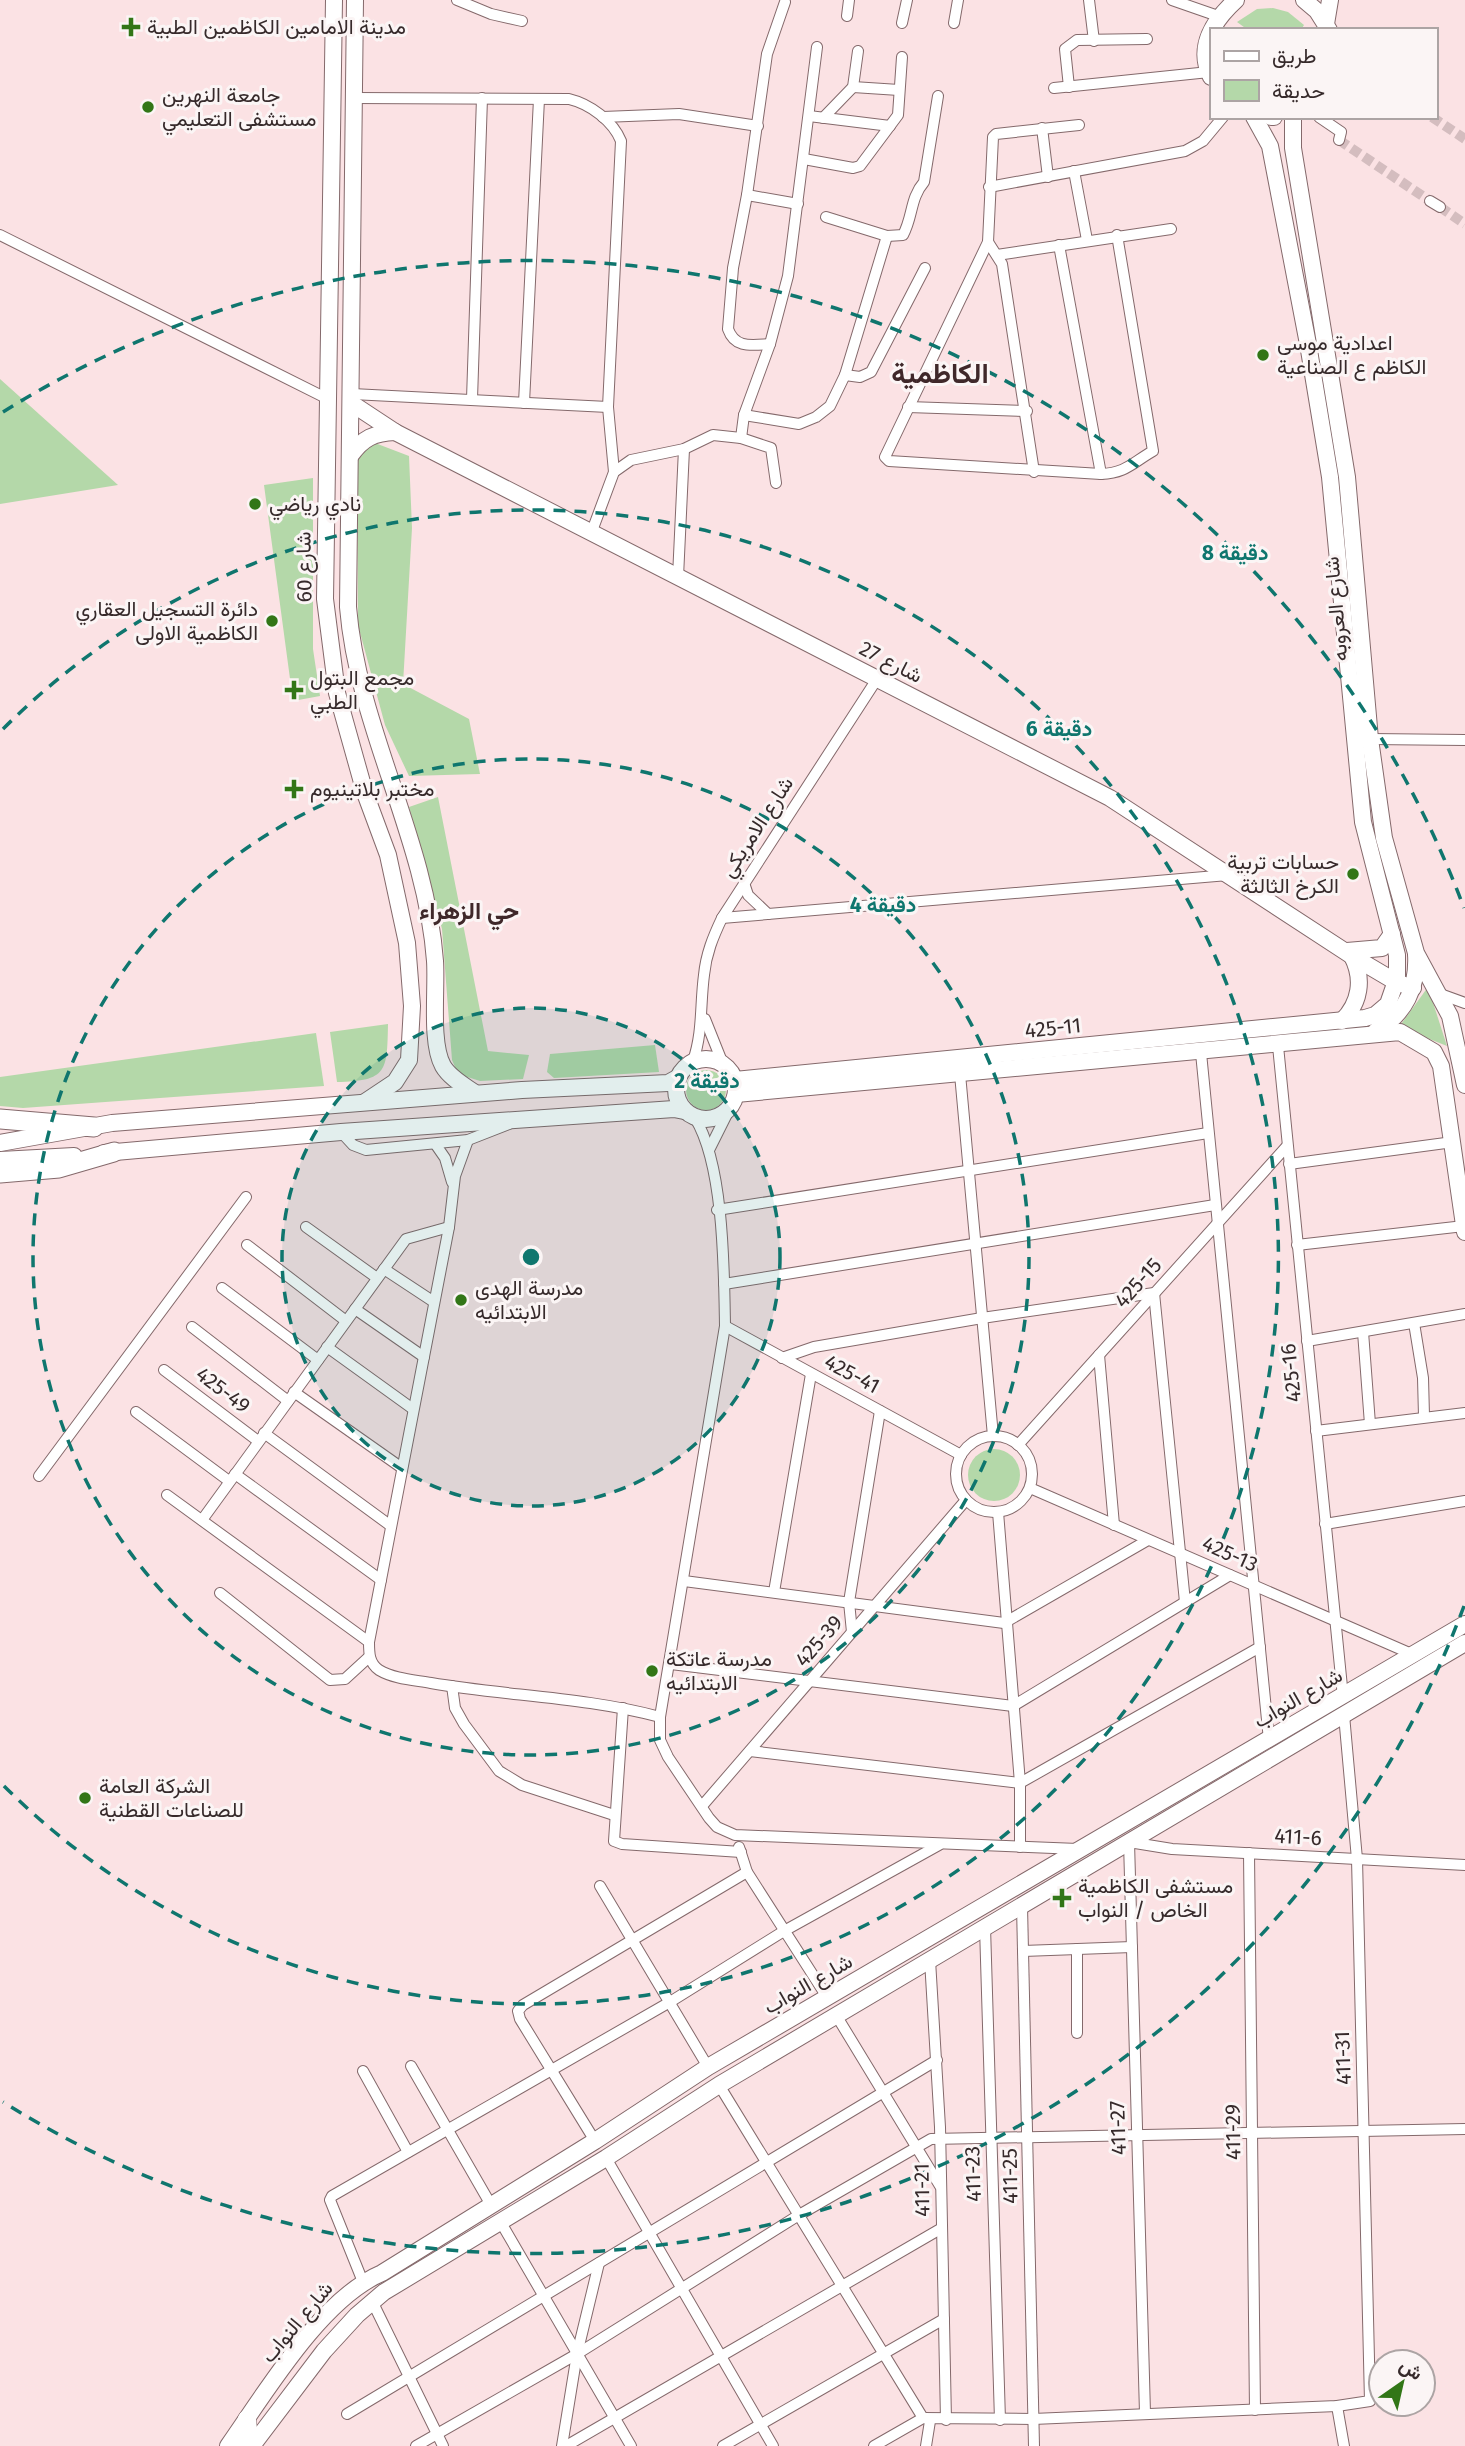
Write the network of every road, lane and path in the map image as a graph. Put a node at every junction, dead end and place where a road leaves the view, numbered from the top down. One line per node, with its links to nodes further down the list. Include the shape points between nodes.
1 (334, 0): 65 (street, شارع 60)
2 (355, 0): 32 (street, شارع 60)
3 (457, 0): 15 (street)
4 (849, 0): 13 (street)
5 (906, 0): 16 (street)
6 (958, 0): 17 (street)
7 (1089, 0): 22 (street)
8 (1172, 0): 14 (street)
9 (1236, 0): 14 (street)
10 (1304, 0): 18 (street)
11 (1330, 0): 18 (street)
12 (785, 2): 43 (street, via 767,54)
13 (847, 16)
14 (1218, 16): 19 (street)
15 (522, 21)
16 (902, 23)
17 (954, 23)
18 (1328, 27)
19 (1212, 28)
20 (1210, 31): 26 (street, via 1206,52)
21 (1147, 39): 22 (street)
22 (1094, 41): 28 (street, via 1077,40 1065,49)
23 (817, 47): 36 (street)
24 (858, 51): 27 (street)
25 (902, 57): 30 (street)
26 (1210, 74): 28 (street)
27 (853, 87): 30 (street); 37 (street)
28 (1069, 87): 29 (street)
29 (1055, 89)
30 (900, 90): 44 (street, via 898,115)
31 (938, 96): 57 (street, via 929,163 916,191 909,225 903,234)
32 (355, 98): 33 (street); 66 (street, شارع 60)
33 (482, 98): 34 (street); 67 (street)
34 (539, 99): 35 (street, via 579,101); 68 (street)
35 (603, 117): 43 (street, via 678,114); 69 (street, via 621,141)
36 (809, 117): 37 (street); 47 (street)
37 (823, 118): 44 (street)
38 (1221, 119): 48 (street, via 1194,148)
39 (1255, 119): 94 (street, شارع العروبه, via 1270,146 1311,357 1330,477 1363,822)
40 (1293, 119): 84 (street, شارع العروبه, via 1293,148 1347,477)
41 (1322, 119): 46 (street, via 1341,132)
42 (1079, 125): 45 (street)
43 (758, 126): 51 (street)
44 (890, 126): 47 (street, via 860,166)
45 (1042, 128): 49 (street); 50 (street, via 993,137)
46 (1339, 139)
47 (804, 159): 52 (street)
48 (1074, 171): 49 (street); 58 (street)
49 (1048, 177): 50 (street)
50 (989, 187): 59 (street)
51 (747, 195): 52 (street); 63 (street, via 733,268 728,329 741,345)
52 (798, 204): 63 (street, via 788,276)
53 (826, 217): 57 (street)
54 (1171, 229): 56 (street)
55 (0, 235): 65 (street)
56 (1116, 235): 58 (street); 79 (street, via 1154,447 1122,473)
57 (887, 236): 64 (street)
58 (1087, 240): 60 (street)
59 (988, 242): 61 (street); 70 (street)
60 (1059, 245): 61 (street); 79 (street)
61 (997, 255): 71 (street)
62 (925, 268): 64 (street, via 871,372 860,377)
63 (770, 344): 72 (street)
64 (845, 375): 72 (street, via 830,407 816,418 799,424)
65 (326, 397): 87 (street, شارع 60, via 326,612 337,693)
66 (351, 399): 67 (street); 73 (street, شارع 27); 76 (street, شارع 60)
67 (472, 400): 68 (street)
68 (524, 403): 69 (street)
69 (608, 407): 77 (street)
70 (908, 407): 71 (street); 78 (street, via 885,457 889,461)
71 (1027, 411): 78 (street)
72 (744, 415): 74 (street)
73 (395, 432): 76 (street, via 370,436); 81 (street, شارع 27)
74 (741, 438): 75 (street, via 713,435); 80 (street, via 771,447)
75 (684, 450): 77 (street, via 631,460); 82 (street)
76 (351, 455): 86 (street, شارع 60, via 351,649)
77 (614, 472): 81 (street)
78 (1034, 472): 79 (street)
79 (1101, 474)
80 (776, 483)
81 (592, 531): 82 (street, شارع 27)
82 (678, 577): 83 (street, شارع 27)
83 (877, 678): 90 (street, شارع 27, via 1110,798); 91 (street, شارع الامريكي)
84 (1370, 739): 85 (street); 95 (street, شارع العروبه, via 1384,838)
85 (1465, 740)
86 (386, 765): 87 (street, via 374,779); 88 (street, شارع 60)
87 (358, 767): 89 (street, شارع 60)
88 (399, 805): 89 (street, via 383,799); 114 (street, شارع 60, via 433,937 439,1057 448,1073)
89 (373, 813): 116 (street, شارع 60, via 401,904 411,993 411,1046 409,1060 395,1082)
90 (1228, 875): 92 (street); 96 (street, شارع 27)
91 (744, 883): 92 (street, via 748,895); 93 (street, شارع الامريكي)
92 (768, 914): 93 (street)
93 (722, 918): 101 (street, شارع الامريكي, via 709,946)
94 (1394, 939): 95 (street, via 1404,950); 96 (street, via 1382,948); 97 (street, شارع العروبه)
95 (1415, 948): 97 (street, via 1403,957); 98 (street); 99 (street, شارع العروبه)
96 (1348, 953): 97 (street, شارع 27); 102 (street, via 1358,971 1358,994)
97 (1397, 974): 98 (street, شارع 27); 103 (street, via 1388,1004)
98 (1413, 989): 103 (street, via 1394,1019)
99 (1440, 994): 100 (street); 104 (street, شارع العروبه)
100 (1465, 1003)
101 (703, 1009): 107 (street, شارع الامريكي); 108 (street, شارع الامريكي)
102 (1342, 1021): 103 (street, 425-11); 115 (street, 425-11)
103 (1374, 1024): 105 (street, 425-11); 128 (street, 425-11, via 1400,1032 1434,1052 1443,1075)
104 (1461, 1041): 111 (street, شارع العروبه)
105 (1278, 1046): 106 (street, 425-11); 131 (street, 425-16)
106 (1200, 1053): 109 (street, 425-11); 126 (street)
107 (693, 1061): 108 (street); 110 (street)
108 (723, 1064): 115 (street)
109 (960, 1074): 115 (street, 425-11); 136 (street)
110 (677, 1078): 112 (street, via 668,1083); 119 (street, via 676,1096)
111 (1465, 1085)
112 (559, 1087): 113 (street); 120 (street, via 549,1102)
113 (522, 1090): 114 (street); 122 (street, via 534,1103)
114 (475, 1093): 116 (street)
115 (734, 1094): 119 (street, via 714,1119); 132 (street)
116 (365, 1102): 117 (street)
117 (339, 1104): 118 (street); 124 (street, via 333,1119)
118 (314, 1106): 123 (street); 125 (street, via 325,1118)
119 (690, 1115): 120 (street, via 674,1109); 132 (street)
120 (558, 1116): 122 (street)
121 (0, 1119): 123 (highway)
122 (522, 1119): 124 (street); 127 (street)
123 (95, 1127): 129 (street); 133 (street, via 106,1140)
124 (341, 1132): 125 (street); 130 (street, via 353,1145 366,1150)
125 (320, 1133): 133 (street)
126 (1208, 1133): 136 (street); 140 (street)
127 (468, 1140): 130 (street); 138 (street)
128 (1453, 1142): 135 (street); 143 (street, 425-11)
129 (0, 1143)
130 (436, 1145): 138 (street, via 448,1166)
131 (1287, 1146): 135 (street, 425-16); 142 (street, 425-15)
132 (710, 1148): 141 (street)
133 (106, 1153): 134 (street); 137 (highway, via 59,1168)
134 (0, 1160)
135 (1289, 1164): 148 (street, 425-16)
136 (968, 1172): 141 (street); 149 (street)
137 (0, 1173)
138 (452, 1188): 145 (street)
139 (246, 1197): 184 (street)
140 (1215, 1205): 142 (street); 149 (street)
141 (717, 1210): 151 (street)
142 (1217, 1224): 153 (street, 425-15); 200 (street)
143 (1464, 1226): 146 (street, 425-11); 148 (street)
144 (306, 1227): 150 (street)
145 (449, 1227): 150 (street, via 406,1239); 154 (street)
146 (1465, 1232)
147 (247, 1245): 158 (street)
148 (1297, 1245): 163 (street, 425-16)
149 (975, 1246): 151 (street); 157 (street)
150 (381, 1274): 154 (street); 155 (street)
151 (724, 1284): 160 (street)
152 (222, 1288): 168 (street)
153 (1154, 1293): 157 (street); 165 (street, 425-15); 196 (street)
154 (435, 1302): 166 (street)
155 (355, 1309): 158 (street); 166 (street)
156 (1465, 1314): 159 (street)
157 (982, 1318): 167 (street, via 814,1347); 179 (street)
158 (346, 1321): 164 (street)
159 (1414, 1323): 162 (street); 176 (street)
160 (725, 1326): 167 (street, 425-41); 199 (street)
161 (192, 1327): 171 (street)
162 (1363, 1332): 163 (street); 177 (street)
163 (1307, 1341): 178 (street, 425-16)
164 (327, 1348): 168 (street); 172 (street)
165 (1099, 1355): 181 (street, 425-15); 193 (street)
166 (424, 1357): 172 (street)
167 (782, 1358): 170 (street, 425-41)
168 (318, 1360): 171 (street)
169 (164, 1370): 180 (street, 425-49)
170 (811, 1374): 173 (street, 425-41); 201 (street)
171 (291, 1396): 180 (street); 183 (street)
172 (413, 1409): 183 (street)
173 (880, 1411): 182 (street, 425-41); 203 (street)
174 (136, 1412): 185 (street)
175 (1465, 1413): 176 (street)
176 (1424, 1416): 177 (street)
177 (1370, 1424): 178 (street)
178 (1316, 1431): 192 (street, 425-16)
179 (993, 1436): 181 (street); 182 (street, via 980,1439)
180 (261, 1437): 185 (street); 194 (street, 425-49)
181 (1018, 1445): 186 (street, via 1031,1465)
182 (961, 1455): 188 (street, via 956,1479)
183 (402, 1468): 194 (street)
184 (39, 1476)
185 (232, 1478): 191 (street); 198 (street)
186 (1030, 1488): 190 (street, via 1017,1504); 193 (street, 425-13)
187 (167, 1495): 191 (street)
188 (966, 1500): 190 (street, via 975,1508); 205 (street, 425-39)
189 (1465, 1501): 192 (street)
190 (998, 1512): 207 (street)
191 (202, 1520): 210 (street)
192 (1325, 1524): 206 (street, 425-16)
193 (1114, 1525): 195 (street, 425-13)
194 (391, 1526): 198 (street)
195 (1148, 1540): 196 (street, 425-13); 207 (street)
196 (1180, 1553): 197 (street, 425-13); 204 (street)
197 (1230, 1575): 200 (street, 425-13); 204 (street)
198 (381, 1580): 210 (street)
199 (684, 1581): 201 (street); 215 (street)
200 (1254, 1586): 206 (street, 425-13); 212 (street)
201 (774, 1592): 203 (street)
202 (220, 1593): 214 (street, via 330,1680 345,1679)
203 (849, 1602): 205 (street); 209 (street)
204 (1185, 1602): 219 (street)
205 (876, 1605): 207 (street); 209 (street, 425-39)
206 (1335, 1620): 213 (street, 425-13); 218 (street, 425-16)
207 (1004, 1623): 219 (street)
208 (1463, 1623): 213 (street, شارع النواب)
209 (852, 1632): 216 (street, 425-39)
210 (369, 1642): 214 (street)
211 (1465, 1643): 221 (street, شارع النواب)
212 (1260, 1647): 223 (street); 225 (street)
213 (1414, 1655): 218 (street, شارع النواب)
214 (369, 1657): 217 (street, via 388,1675)
215 (671, 1664): 216 (street); 222 (street)
216 (810, 1681): 219 (street); 224 (street, 425-39)
217 (452, 1686): 220 (street); 227 (street, via 464,1724 499,1771 522,1785)
218 (1343, 1697): 223 (street, شارع النواب)
219 (1013, 1706): 225 (street)
220 (623, 1708): 222 (street); 227 (street)
221 (1344, 1715): 229 (street, شارع النواب); 235 (street, 411-31)
222 (660, 1717): 226 (street, via 660,1740)
223 (1269, 1740): 232 (street, شارع النواب)
224 (750, 1751): 225 (street); 226 (street, 425-39)
225 (1020, 1783): 231 (street)
226 (702, 1806): 228 (street, via 718,1827)
227 (614, 1815): 233 (street, via 614,1841 622,1844)
228 (735, 1835): 230 (street); 233 (street)
229 (1129, 1842): 234 (street, 411-6); 239 (street, شارع النواب); 243 (street, 411-27)
230 (939, 1845): 231 (street); 241 (street)
231 (1020, 1847): 232 (street)
232 (1081, 1849): 247 (street, شارع النواب)
233 (741, 1852): 237 (street)
234 (1249, 1853): 235 (street, 411-6); 261 (street, 411-29)
235 (1357, 1859): 236 (street, 411-6); 260 (street, 411-31)
236 (1465, 1865)
237 (747, 1872): 241 (street); 242 (street)
238 (600, 1886): 242 (street)
239 (1022, 1906): 240 (street, شارع النواب); 245 (street, 411-25)
240 (985, 1927): 246 (street, شارع النواب); 263 (street, 411-23)
241 (784, 1931): 247 (street); 248 (street)
242 (631, 1938): 248 (street); 254 (street, via 518,2011)
243 (1132, 1947): 244 (street); 262 (street, 411-27)
244 (1077, 1949): 245 (street); 250 (street)
245 (1023, 1951): 264 (street, 411-25)
246 (930, 1960): 249 (street, شارع النواب); 251 (street, 411-21)
247 (827, 1997): 253 (street, شارع النواب)
248 (670, 2002): 253 (street); 254 (street)
249 (836, 2015): 256 (street, شارع النواب); 257 (street)
250 (1077, 2033)
251 (937, 2060): 257 (street); 265 (street, 411-21)
252 (411, 2066): 258 (street)
253 (708, 2067): 266 (street, شارع النواب)
254 (551, 2069): 258 (street); 266 (street)
255 (363, 2071): 268 (street)
256 (719, 2085): 269 (street, شارع النواب); 270 (street)
257 (883, 2092): 267 (street); 270 (street)
258 (448, 2128): 268 (street); 272 (street)
259 (1465, 2129): 260 (street)
260 (1364, 2131): 261 (street); 290 (street, 411-31, via 1370,2401)
261 (1252, 2133): 262 (street); 291 (street, 411-29)
262 (1137, 2135): 264 (street); 292 (street, 411-27)
263 (992, 2137): 264 (street); 265 (street); 299 (street, 411-23)
264 (1028, 2137): 296 (street, 411-25)
265 (940, 2138): 267 (street); 271 (street, 411-21)
266 (596, 2141): 272 (street, شارع النواب)
267 (916, 2147): 271 (street); 273 (street)
268 (408, 2152): 278 (street, via 330,2200)
269 (606, 2158): 274 (street, شارع النواب); 276 (street)
270 (766, 2162): 273 (street); 276 (street)
271 (941, 2188): 275 (street, 411-21)
272 (491, 2205): 278 (street, شارع النواب)
273 (799, 2216): 279 (street); 280 (street)
274 (500, 2221): 281 (street); 282 (street, شارع النواب)
275 (942, 2228): 279 (street); 284 (street, 411-21)
276 (649, 2232): 277 (street); 280 (street)
277 (599, 2263): 281 (street); 286 (street)
278 (363, 2281): 283 (street, شارع النواب)
279 (842, 2286): 287 (street); 288 (street)
280 (681, 2287): 286 (street); 288 (street)
281 (543, 2296): 286 (street); 289 (street)
282 (372, 2301): 285 (street, شارع النواب); 289 (street)
283 (330, 2310): 285 (street); 295 (street, شارع النواب)
284 (944, 2319): 287 (street); 298 (street, 411-21)
285 (346, 2326): 304 (street, شارع النواب)
286 (577, 2354): 294 (street); 301 (street); 307 (street)
287 (884, 2354): 297 (street); 300 (street)
288 (721, 2357): 294 (street); 300 (street)
289 (409, 2376): 293 (street); 301 (street)
290 (1337, 2406): 291 (street); 314 (street)
291 (1255, 2410): 292 (street)
292 (1144, 2413): 296 (street)
293 (347, 2414)
294 (615, 2418): 307 (street); 308 (street)
295 (247, 2419): 302 (street, شارع النواب); 303 (main road)
296 (1033, 2419): 299 (street); 313 (street, 411-25)
297 (926, 2420): 298 (street); 311 (street); 312 (street)
298 (946, 2420): 299 (street)
299 (1000, 2420)
300 (760, 2424): 309 (street); 310 (street)
301 (436, 2433): 305 (street); 306 (street)
302 (228, 2446)
303 (241, 2446)
304 (252, 2446)
305 (416, 2446)
306 (443, 2446)
307 (564, 2446)
308 (631, 2446)
309 (723, 2446)
310 (773, 2446)
311 (874, 2446)
312 (926, 2446)
313 (1034, 2446)
314 (1344, 2446)

